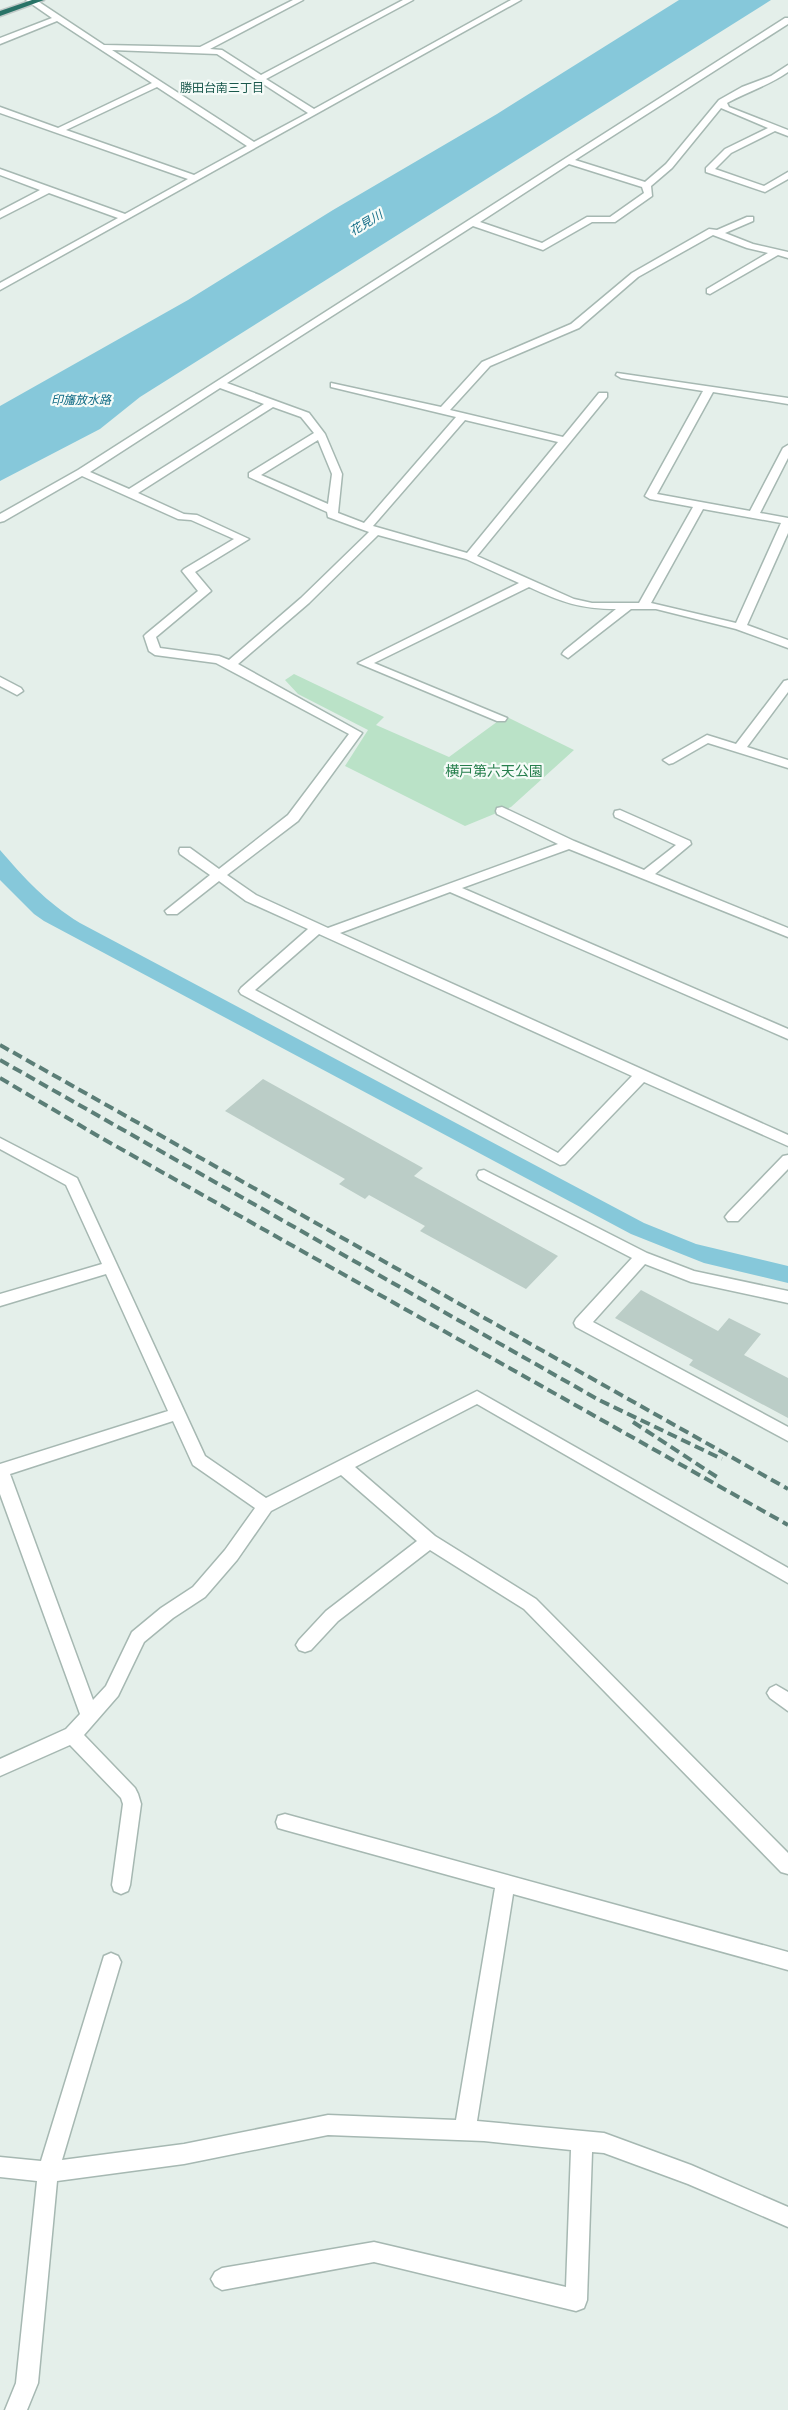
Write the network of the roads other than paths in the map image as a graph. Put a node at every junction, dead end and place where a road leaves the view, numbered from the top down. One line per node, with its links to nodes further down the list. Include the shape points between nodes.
1 (299, 0): 10 (street)
2 (409, 0): 12 (street)
3 (518, 0): 16 (street)
4 (35, 1): 5 (highway); 6 (street)
5 (0, 14)
6 (58, 18): 8 (street); 9 (street)
7 (788, 20): 21 (street)
8 (0, 41)
9 (101, 47): 10 (street); 13 (street)
10 (201, 50): 12 (street, via 219,52)
11 (788, 68): 14 (street)
12 (261, 78): 16 (street)
13 (157, 84): 18 (street); 20 (street)
14 (722, 102): 17 (street, via 726,109); 25 (street, via 668,166)
15 (1, 112): 18 (street)
16 (313, 112): 20 (street)
17 (774, 128): 19 (street); 23 (street, via 728,151 709,170 765,189)
18 (58, 131): 24 (street)
19 (788, 133)
20 (252, 146): 24 (street)
21 (568, 161): 25 (street); 30 (street)
22 (0, 172): 26 (street)
23 (788, 175)
24 (193, 178): 28 (street)
25 (646, 185): 30 (street, via 649,194 612,220 590,220 543,247)
26 (47, 190): 27 (street); 28 (street)
27 (0, 215)
28 (124, 217): 34 (street)
29 (750, 219): 31 (street)
30 (472, 222): 37 (street)
31 (719, 232): 32 (street, via 750,246); 43 (street, via 712,231 636,275 575,326 486,364)
32 (777, 252): 33 (street); 35 (street)
33 (788, 255)
34 (0, 287)
35 (710, 291)
36 (621, 374): 39 (street)
37 (219, 384): 42 (street); 48 (street)
38 (336, 385): 43 (street)
39 (710, 390): 41 (street); 50 (street, via 650,496)
40 (603, 396): 46 (street)
41 (788, 401)
42 (272, 403): 45 (street, via 305,415); 49 (street)
43 (443, 411): 44 (street)
44 (463, 416): 46 (street); 55 (street)
45 (320, 434): 51 (street, via 337,474); 51 (street, via 253,475)
46 (566, 441): 56 (street)
47 (788, 448): 52 (street)
48 (82, 472): 49 (street); 53 (street)
49 (131, 493): 63 (street, via 182,517 193,517 243,539 188,571 205,591 150,636 155,650 219,660)
50 (700, 505): 52 (street); 59 (street)
51 (332, 510): 55 (street, via 332,515)
52 (754, 514): 54 (street)
53 (0, 519)
54 (788, 521): 60 (street)
55 (371, 529): 56 (street); 63 (street, via 326,582)
56 (470, 557): 57 (street)
57 (529, 583): 58 (street, via 571,602 592,606); 67 (street, via 364,663)
58 (628, 606): 59 (street); 62 (street)
59 (643, 606): 60 (street, via 656,606)
60 (740, 627): 61 (street)
61 (788, 644)
62 (568, 654)
63 (230, 665): 75 (street, via 356,733 293,818)
64 (0, 681): 66 (street)
65 (788, 684): 68 (street)
66 (18, 691)
67 (501, 718)
68 (739, 748): 69 (street, via 707,739); 70 (street)
69 (669, 760)
70 (788, 764)
71 (502, 810): 73 (street)
72 (620, 814): 76 (street, via 685,844)
73 (569, 844): 76 (street); 77 (street)
74 (186, 851): 75 (street)
75 (219, 875): 78 (street); 79 (street, via 252,898)
76 (646, 875): 80 (street)
77 (449, 887): 79 (street); 81 (street)
78 (172, 911)
79 (324, 929): 82 (street); 82 (street, via 246,991 560,1160)
80 (788, 933)
81 (788, 1034)
82 (643, 1074): 83 (street)
83 (788, 1140)
84 (0, 1143): 85 (street)
85 (17, 1153): 86 (street); 91 (street, via 72,1182)
86 (0, 1158)
87 (788, 1160): 89 (street)
88 (484, 1175): 90 (street)
89 (733, 1217)
90 (642, 1256): 92 (street, via 692,1276); 95 (street, via 582,1323)
91 (111, 1267): 93 (street); 94 (street)
92 (788, 1297)
93 (0, 1300)
94 (177, 1414): 97 (street); 98 (street, via 199,1460)
95 (788, 1434)
96 (342, 1466): 98 (street); 99 (street); 100 (street, via 476,1397)
97 (0, 1471): 102 (street)
98 (265, 1506): 102 (street, via 231,1555 199,1592 138,1637 112,1691)
99 (429, 1541): 101 (street, via 332,1616); 106 (street, via 530,1604)
100 (788, 1576)
101 (305, 1645)
102 (90, 1716): 103 (street)
103 (72, 1735): 104 (street); 108 (street, via 129,1794 132,1804)
104 (0, 1768)
105 (285, 1822): 107 (street)
106 (788, 1866)
107 (505, 1883): 109 (street); 111 (street)
108 (121, 1885)
109 (788, 1961)
110 (111, 1962): 114 (street)
111 (465, 2130): 112 (street); 114 (street, via 328,2125 184,2154)
112 (582, 2140): 115 (street, via 604,2143); 116 (street, via 576,2300 374,2252)
113 (0, 2167): 114 (street)
114 (48, 2172): 117 (street, via 27,2383)
115 (788, 2216)
116 (222, 2279)
117 (16, 2410)

